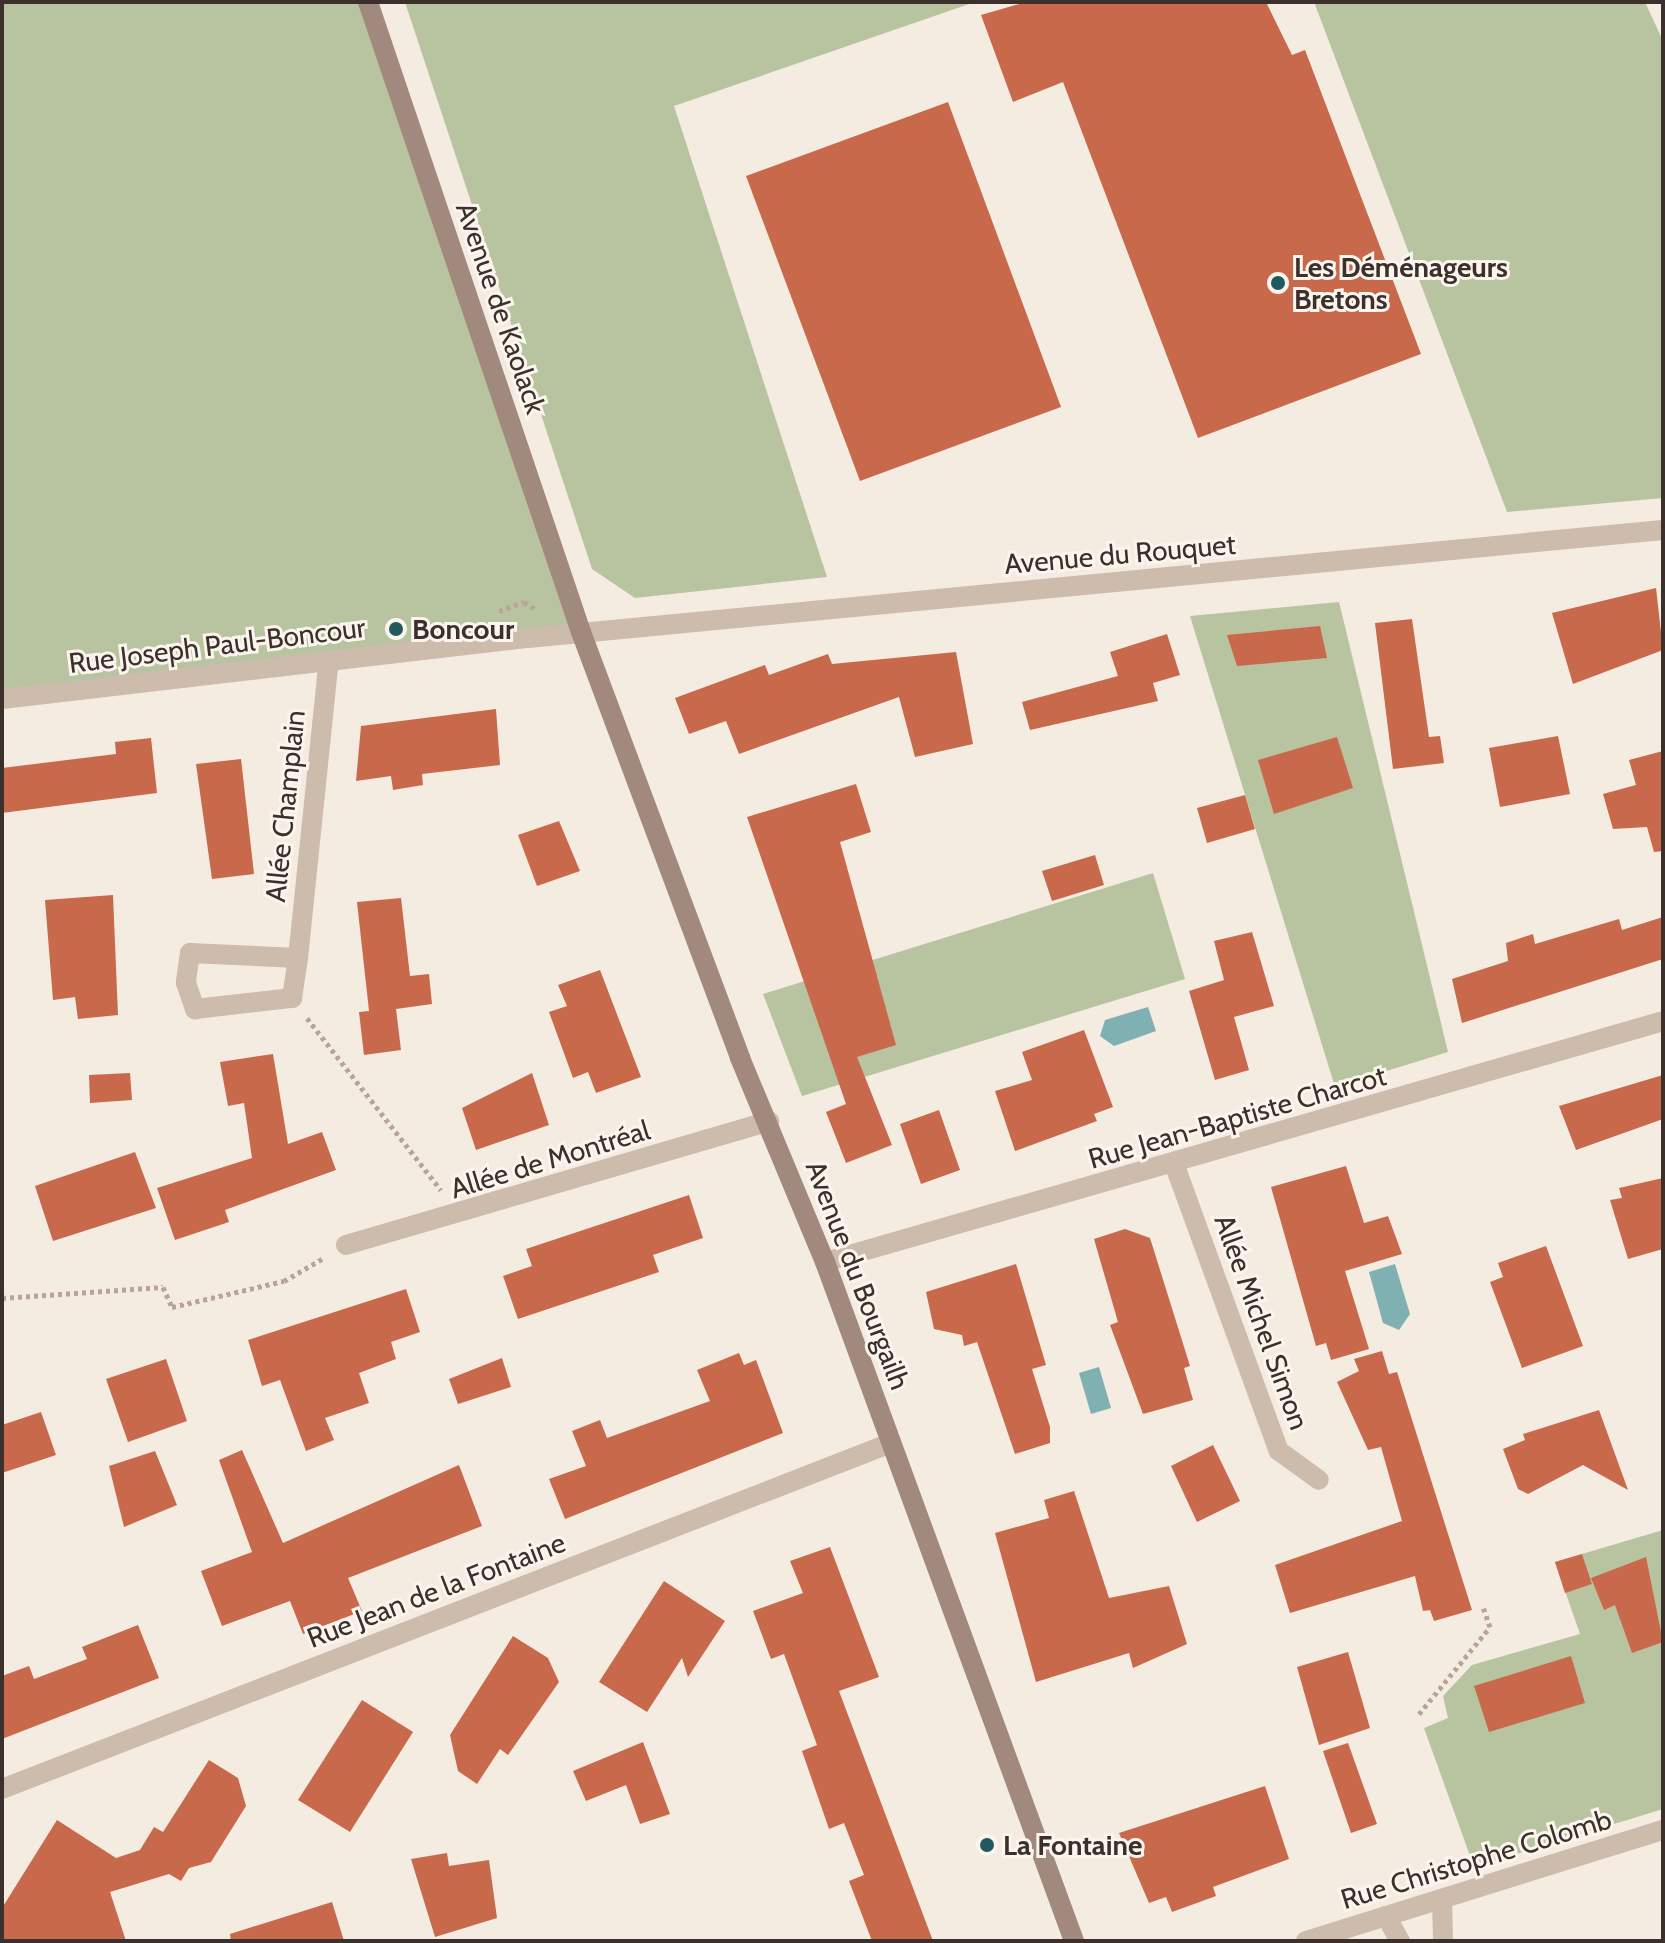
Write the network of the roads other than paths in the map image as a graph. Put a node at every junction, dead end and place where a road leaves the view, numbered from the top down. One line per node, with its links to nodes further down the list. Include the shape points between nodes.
1 (368, 2): 3 (main road, Avenue de Kaolack)
2 (1663, 530): 3 (street, Avenue du Rouquet)
3 (581, 632): 4 (street, Rue Joseph Paul-Boncour); 8 (main road, Avenue du Bourgailh)
4 (329, 660): 5 (street, Rue Joseph Paul-Boncour); 6 (street, Allée Champlain)
5 (2, 699)
6 (298, 958): 6 (street, Allée Champlain, via 292,998 195,1009 186,983 190,953)
7 (1663, 1021): 9 (street, Rue Jean-Baptiste Charcot)
8 (769, 1121): 10 (street, Allée de Montréal, via 461,1217); 11 (main road, Avenue du Bourgailh)
9 (1175, 1166): 11 (street, Rue Jean-Baptiste Charcot); 13 (street, Allée Michel Simon, via 1279,1451)
10 (346, 1245)
11 (825, 1262): 12 (main road, Avenue du Bourgailh)
12 (891, 1443): 14 (street, Rue Jean de la Fontaine); 18 (main road, Avenue du Bourgailh)
13 (1319, 1480)
14 (2, 1789)
15 (1663, 1830): 16 (street, Rue Christophe Colomb)
16 (1442, 1899): 17 (street, Rue Christophe Colomb); 21 (street)
17 (1386, 1916): 19 (street, Rue Christophe Colomb); 20 (street)
18 (1074, 1941)
19 (1306, 1941)
20 (1400, 1941)
21 (1443, 1941)

